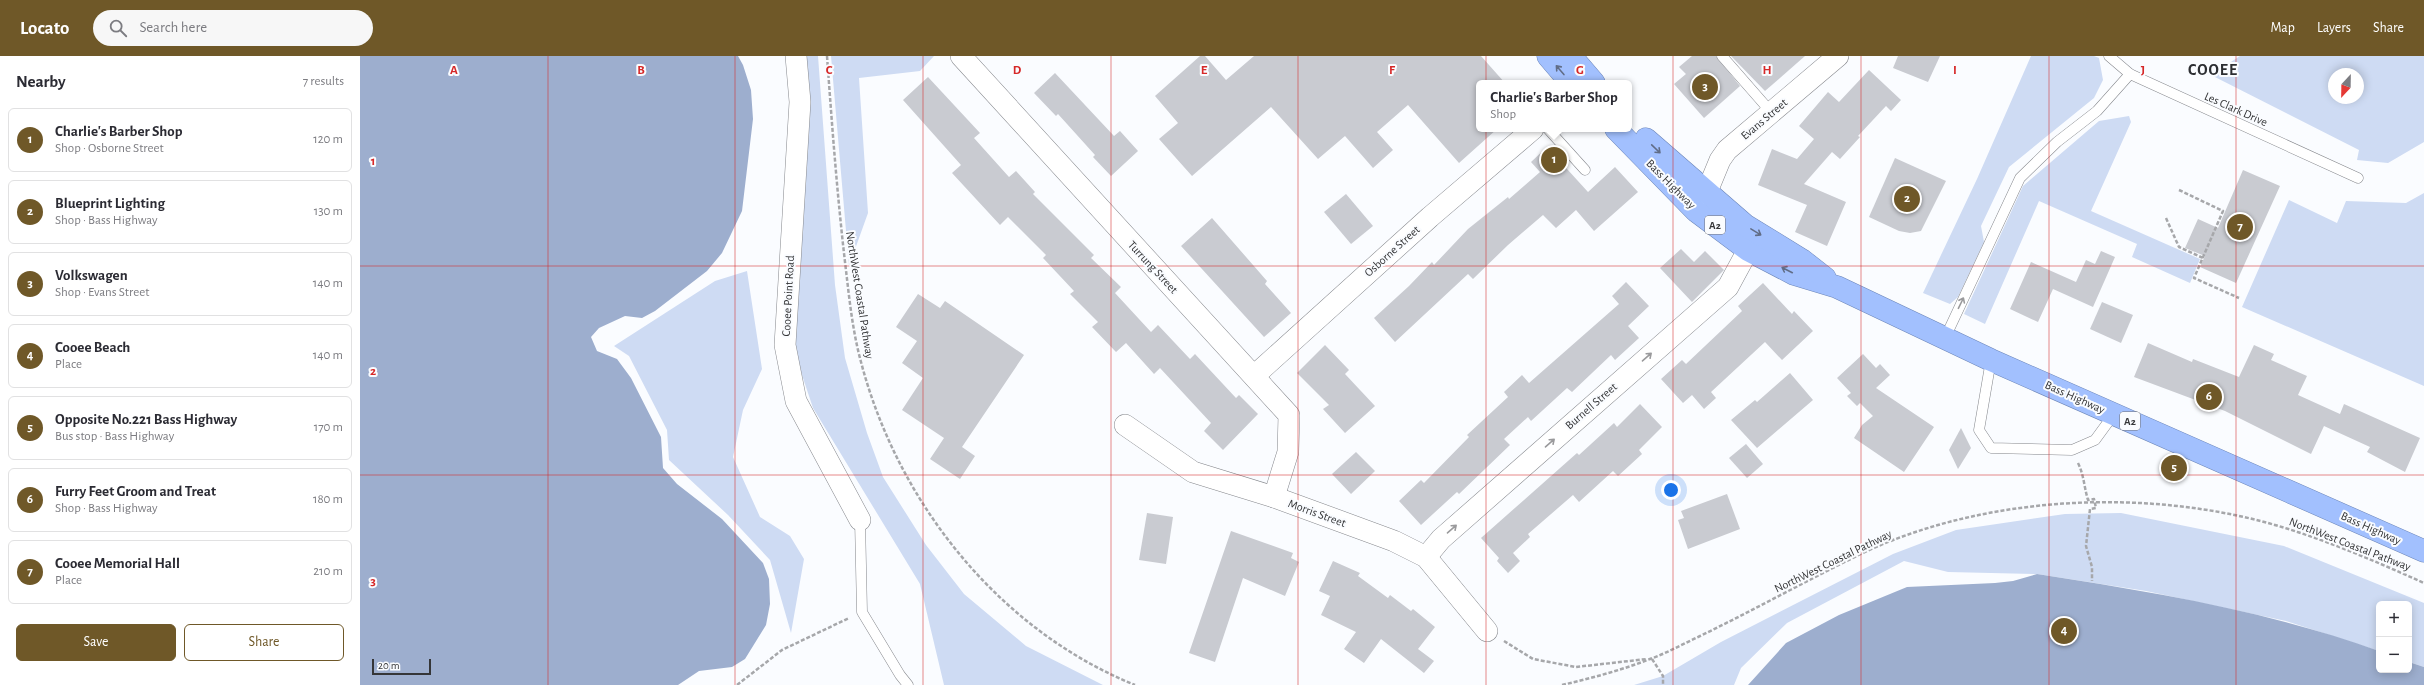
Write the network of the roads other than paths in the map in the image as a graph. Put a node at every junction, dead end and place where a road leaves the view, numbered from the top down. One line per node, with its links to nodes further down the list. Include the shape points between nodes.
1 (796, 56): 27 (street, Cooee Point Road, via 800,102 785,345 796,401)
2 (961, 56): 23 (street, Turrung Street)
3 (1548, 56): 9 (highway, one-way to 3)
4 (1571, 56): 10 (highway)
5 (1722, 56): 11 (lane)
6 (1838, 56): 11 (street, Evans Street)
7 (2109, 56): 8 (lane, Les Clark Drive)
8 (2130, 74): 17 (lane, Les Clark Drive); 21 (lane, one-way to 8, via 2020,178 2057,142 2097,111)
9 (1568, 80)
10 (1591, 80)
11 (1770, 112): 18 (street, Evans Street, via 1727,150 1716,167)
12 (1632, 123): 18 (highway, Bass Highway / A2, one-way to 18)
13 (1529, 132): 23 (street, Osborne Street, via 1430,217)
14 (1551, 132): 16 (lane)
15 (1619, 132): 19 (highway, Bass Highway / A2, via 1696,211)
16 (1584, 170)
17 (2358, 178)
18 (1706, 194): 20 (highway, Bass Highway / A2, one-way to 20, via 1745,225 1802,260)
19 (1748, 250): 20 (highway, Bass Highway / A2, one-way to 19, via 1794,274); 29 (street, Burnell Street, one-way to 19, via 1441,539 1728,287)
20 (1837, 287): 21 (highway, Bass Highway / A2)
21 (1945, 338): 22 (highway, Bass Highway / A2)
22 (1991, 360): 24 (highway, Bass Highway / A2); 24 (lane, via 1979,430 1991,448 2072,450 2095,440)
23 (1254, 376): 26 (street, Turrung Street, via 1289,415 1288,452)
24 (2114, 414): 28 (highway, Bass Highway / A2)
25 (1125, 425): 26 (street, Morris Street, via 1193,472)
26 (1274, 497): 29 (street, Morris Street, via 1394,541)
27 (860, 520): 31 (lane, via 862,612)
28 (2424, 551)
29 (1426, 557): 30 (street, Morris Street)
30 (1487, 631)
31 (908, 685)

